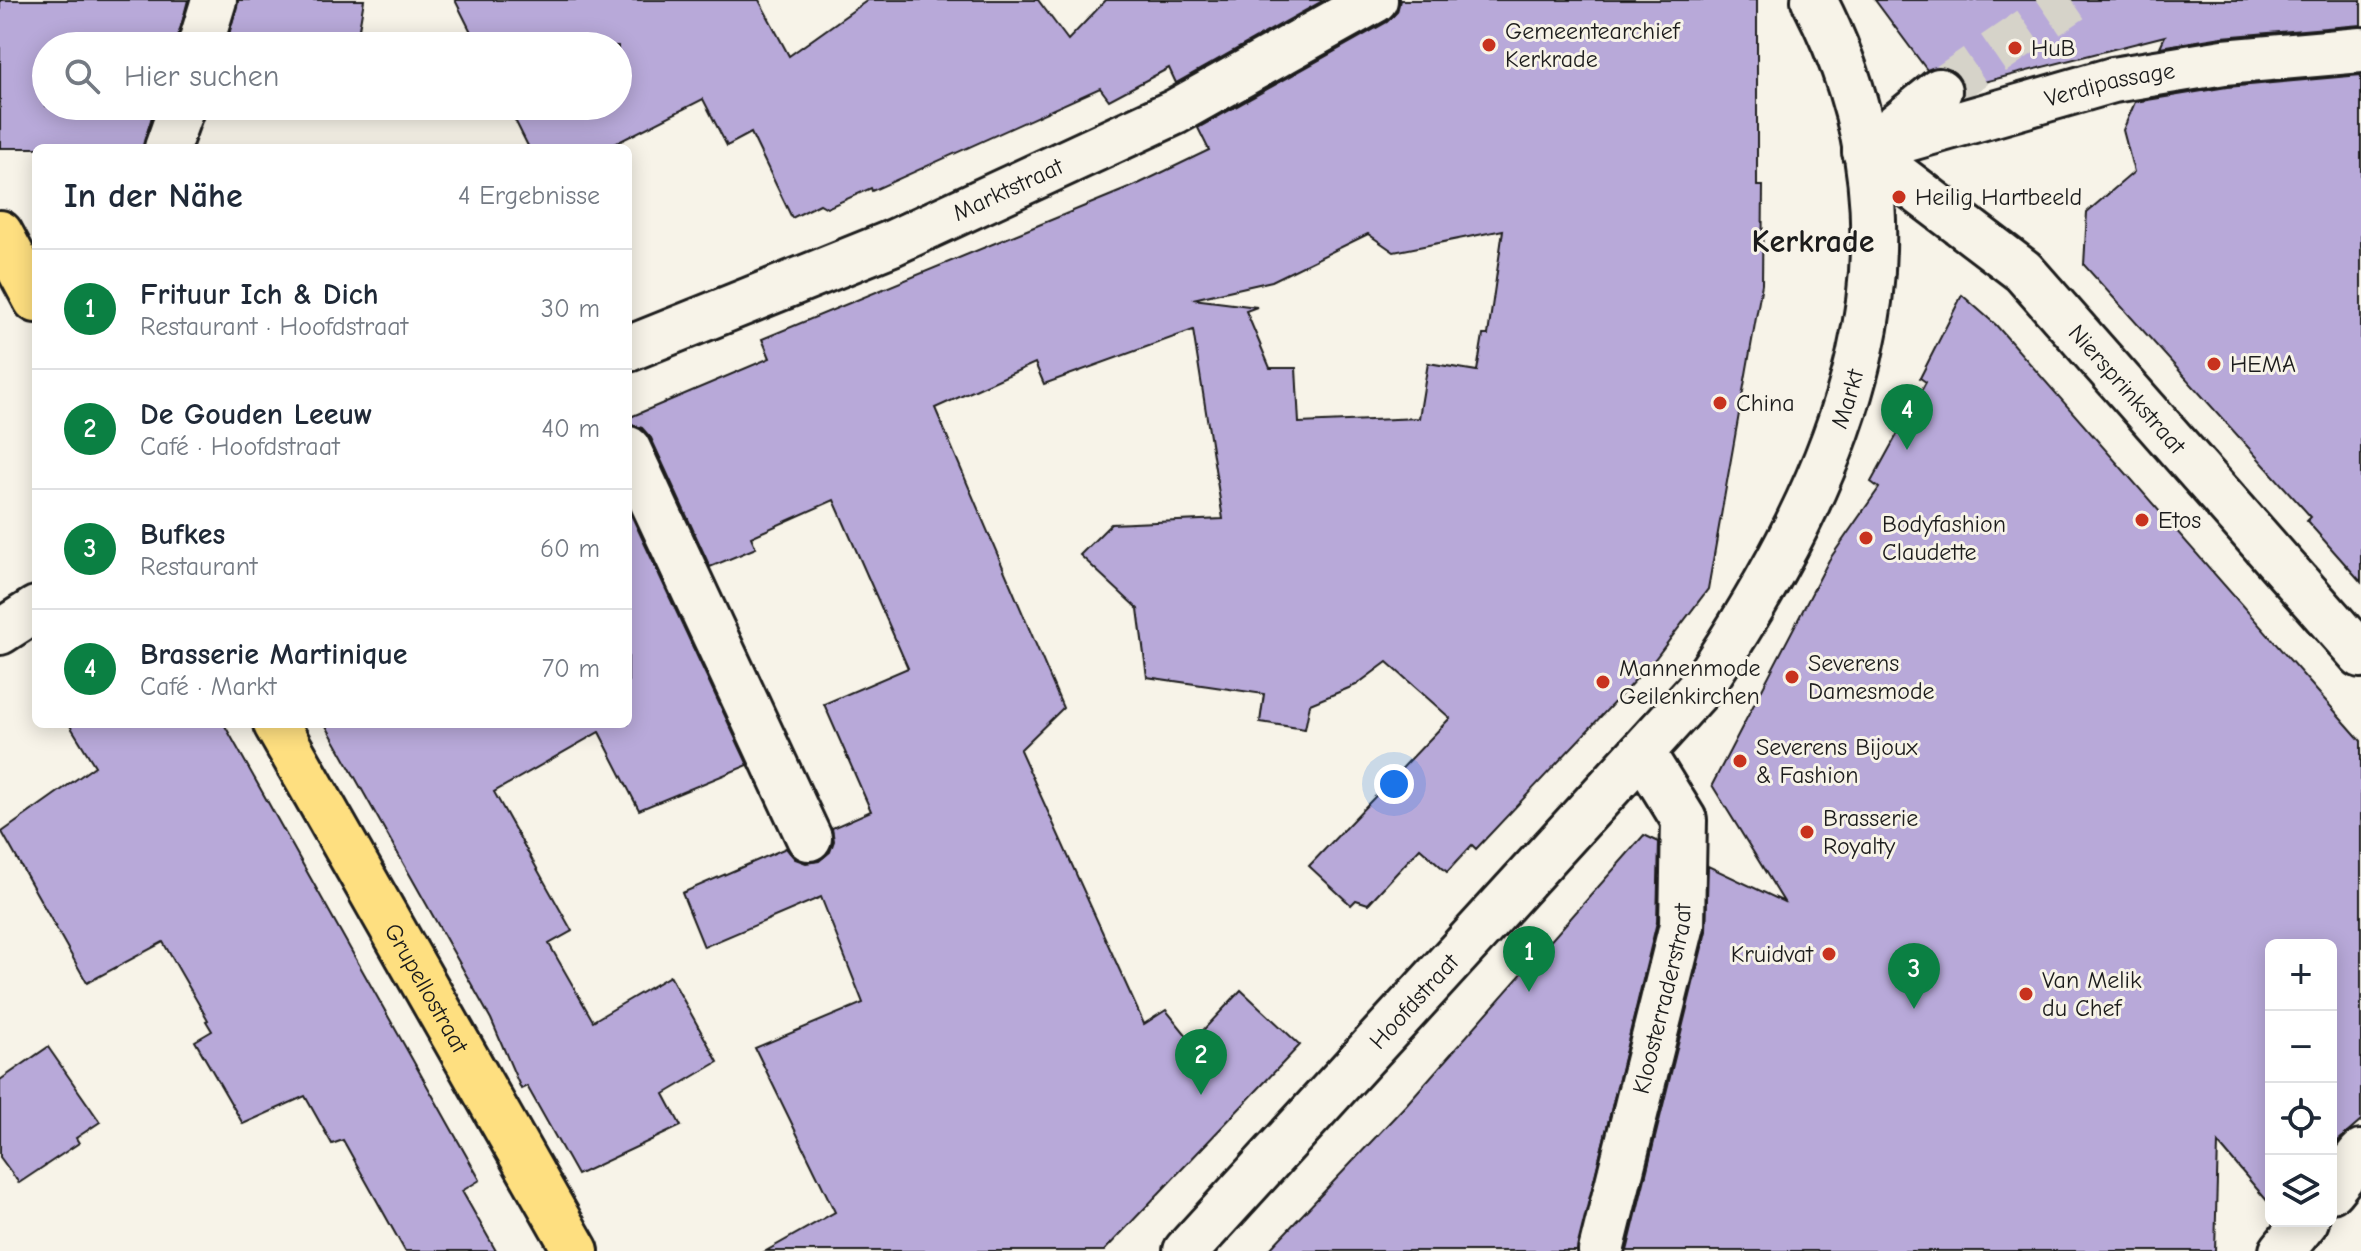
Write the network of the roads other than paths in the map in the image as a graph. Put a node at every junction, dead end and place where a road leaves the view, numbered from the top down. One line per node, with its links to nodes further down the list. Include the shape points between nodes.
1 (214, 0): 4 (street)
2 (1375, 0): 12 (street, Marktstraat, via 1175,112 892,243)
3 (1814, 0): 9 (street, Markt, via 1837,45)
4 (204, 32)
5 (2361, 50): 9 (street, Verdipassage, via 2224,62 2113,80)
6 (1939, 91): 9 (street)
7 (177, 120): 8 (street)
8 (168, 144)
9 (1865, 151): 16 (street, Niersprinkstraat, via 2023,271); 18 (street, Markt, via 1874,264 1858,373 1810,497 1756,605 1701,687)
10 (0, 233): 11 (main road)
11 (32, 293)
12 (632, 347)
13 (632, 458): 19 (street)
14 (32, 612): 15 (street)
15 (0, 632)
16 (2361, 655)
17 (278, 728): 23 (main road, Grupellostraat)
18 (1642, 752): 24 (street, Hoofdstraat); 25 (street, Kloosterraderstraat, via 1684,820 1682,925)
19 (809, 838)
20 (2361, 1153): 21 (street)
21 (2337, 1183)
22 (2301, 1227): 26 (street)
23 (576, 1251)
24 (1186, 1251)
25 (1601, 1251)
26 (2282, 1251)

